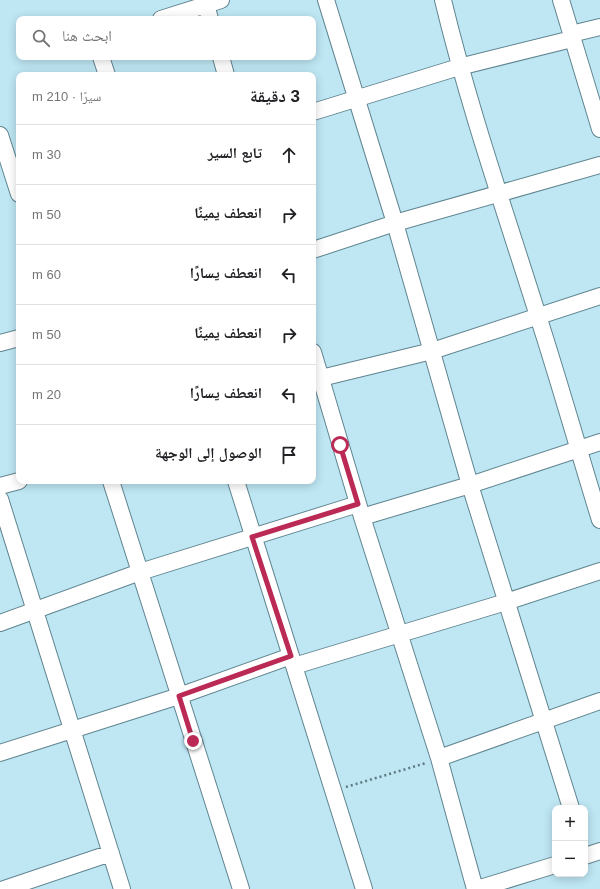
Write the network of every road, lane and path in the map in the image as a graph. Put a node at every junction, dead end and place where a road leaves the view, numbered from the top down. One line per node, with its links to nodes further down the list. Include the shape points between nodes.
1 (221, 0): 5 (street)
2 (326, 0): 14 (street)
3 (443, 0): 11 (street)
4 (561, 0): 8 (street)
5 (208, 12): 6 (street)
6 (181, 16)
7 (600, 27): 8 (street)
8 (571, 37): 11 (street); 16 (street)
9 (103, 60): 12 (street)
10 (221, 60): 13 (street)
11 (459, 67): 14 (street); 20 (street)
12 (107, 72)
13 (225, 72)
14 (355, 98): 15 (street); 21 (street)
15 (316, 111)
16 (600, 128)
17 (0, 135): 19 (street)
18 (600, 165): 20 (street)
19 (16, 185)
20 (498, 195): 21 (street); 24 (street)
21 (395, 224): 22 (street); 27 (street)
22 (316, 249)
23 (600, 296): 24 (street)
24 (538, 317): 27 (street); 31 (street)
25 (16, 339): 26 (street)
26 (0, 343)
27 (432, 351): 29 (street); 35 (street)
28 (316, 368): 29 (street)
29 (319, 384): 38 (street)
30 (600, 442): 31 (street)
31 (578, 449): 35 (street); 39 (street)
32 (16, 482): 36 (street)
33 (112, 484): 42 (street)
34 (237, 484): 40 (street)
35 (470, 485): 38 (street); 43 (street)
36 (0, 486)
37 (0, 499): 44 (street)
38 (360, 510): 40 (street); 46 (street)
39 (600, 520)
40 (252, 537): 42 (street); 47 (street)
41 (600, 571): 43 (street)
42 (140, 572): 44 (street); 48 (street)
43 (506, 602): 46 (street); 50 (street)
44 (35, 611): 45 (street); 51 (street)
45 (0, 623)
46 (400, 633): 47 (street); 53 (street)
47 (292, 661): 48 (street); 54 (street)
48 (179, 696): 51 (street); 62 (street)
49 (600, 701): 50 (street)
50 (544, 719): 53 (street); 55 (street)
51 (72, 731): 52 (street); 57 (street)
52 (0, 753)
53 (439, 758): 54 (path); 64 (street)
54 (334, 790): 63 (street)
55 (570, 805)
56 (600, 851): 58 (street)
57 (111, 853): 60 (street); 61 (street)
58 (588, 855)
59 (552, 866): 64 (street)
60 (4, 889)
61 (122, 889)
62 (241, 889)
63 (364, 889)
64 (476, 889)

